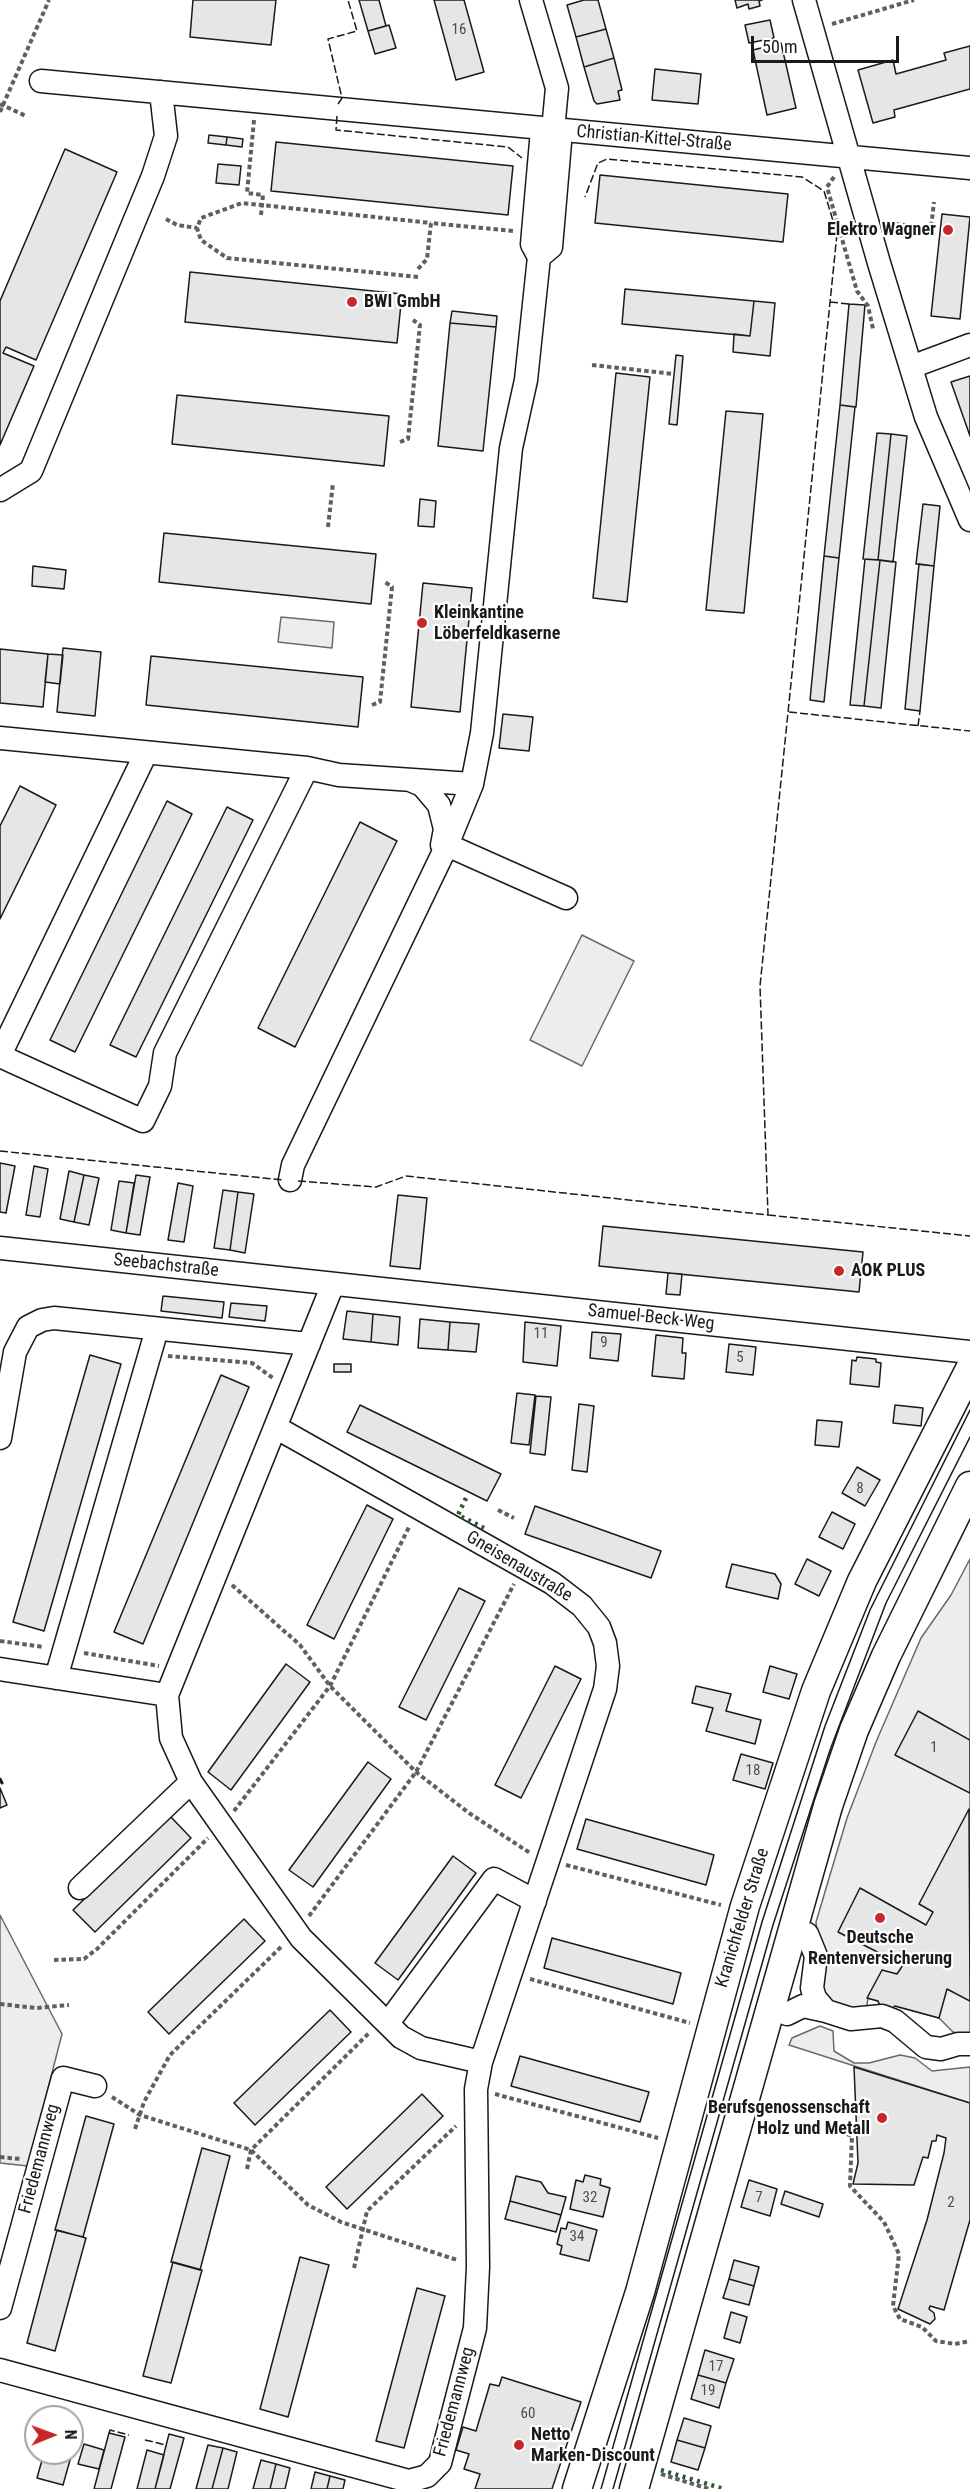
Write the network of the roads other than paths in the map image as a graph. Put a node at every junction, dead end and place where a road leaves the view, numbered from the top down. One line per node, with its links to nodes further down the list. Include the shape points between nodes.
1 (531, 0): 5 (street, via 557,88)
2 (804, 0): 6 (street)
3 (41, 81): 4 (street, Christian-Kittel-Straße)
4 (161, 92): 5 (street, Christian-Kittel-Straße); 10 (street, via 166,136 153,176 31,471)
5 (552, 130): 6 (street, Christian-Kittel-Straße); 16 (street, via 551,247 539,257 526,380 511,448 482,733)
6 (849, 157): 7 (street, Christian-Kittel-Straße); 9 (street)
7 (970, 168)
8 (970, 345): 9 (street)
9 (911, 367): 11 (street, via 926,417)
10 (0, 490)
11 (970, 520)
12 (0, 738): 13 (street)
13 (146, 753): 14 (street); 19 (street)
14 (307, 768): 15 (street, via 339,775); 19 (street, via 165,1053 160,1086 142,1121)
15 (406, 778): 16 (street); 17 (street, via 422,785 439,805 445,830)
16 (472, 784): 17 (street)
17 (443, 853): 18 (street); 20 (street, via 293,1165)
18 (566, 898)
19 (0, 1055)
20 (290, 1180)
21 (0, 1248): 22 (street, Seebachstraße)
22 (333, 1284): 24 (street); 25 (street, Samuel-Beck-Weg)
23 (157, 1329): 24 (street); 28 (street, via 54,1318 28,1327 15,1352); 31 (street)
24 (309, 1344): 27 (street)
25 (970, 1352)
26 (970, 1369): 46 (main road, Kranichfelder Straße, via 862,1581 816,1691 742,1917 637,2303)
27 (277, 1428): 32 (street); 35 (street, Gneisenaustraße, via 523,1567 582,1606 599,1627 608,1666 605,1689)
28 (0, 1438)
29 (969, 1488): 45 (main road, via 881,1667 828,1806)
30 (0, 1669): 31 (street)
31 (56, 1678): 32 (street)
32 (167, 1695): 33 (street, via 171,1738)
33 (191, 1782): 34 (street); 39 (street, via 296,1932)
34 (80, 1888)
35 (535, 1901): 39 (street, via 494,1878); 41 (street, Gneisenaustraße)
36 (807, 1934): 37 (street, via 816,1956 812,1988)
37 (826, 2010): 38 (street, via 803,2006); 40 (street, via 851,2019 888,2018 927,2047)
38 (787, 2014)
39 (386, 2021): 41 (street, via 401,2037 421,2048)
40 (970, 2044)
41 (481, 2062): 44 (street, Friedemannweg, via 476,2098 475,2328 440,2463 427,2476 409,2481)
42 (95, 2086): 43 (street, Friedemannweg, via 63,2078)
43 (0, 2308)
44 (0, 2370)
45 (644, 2481)
46 (577, 2489)

